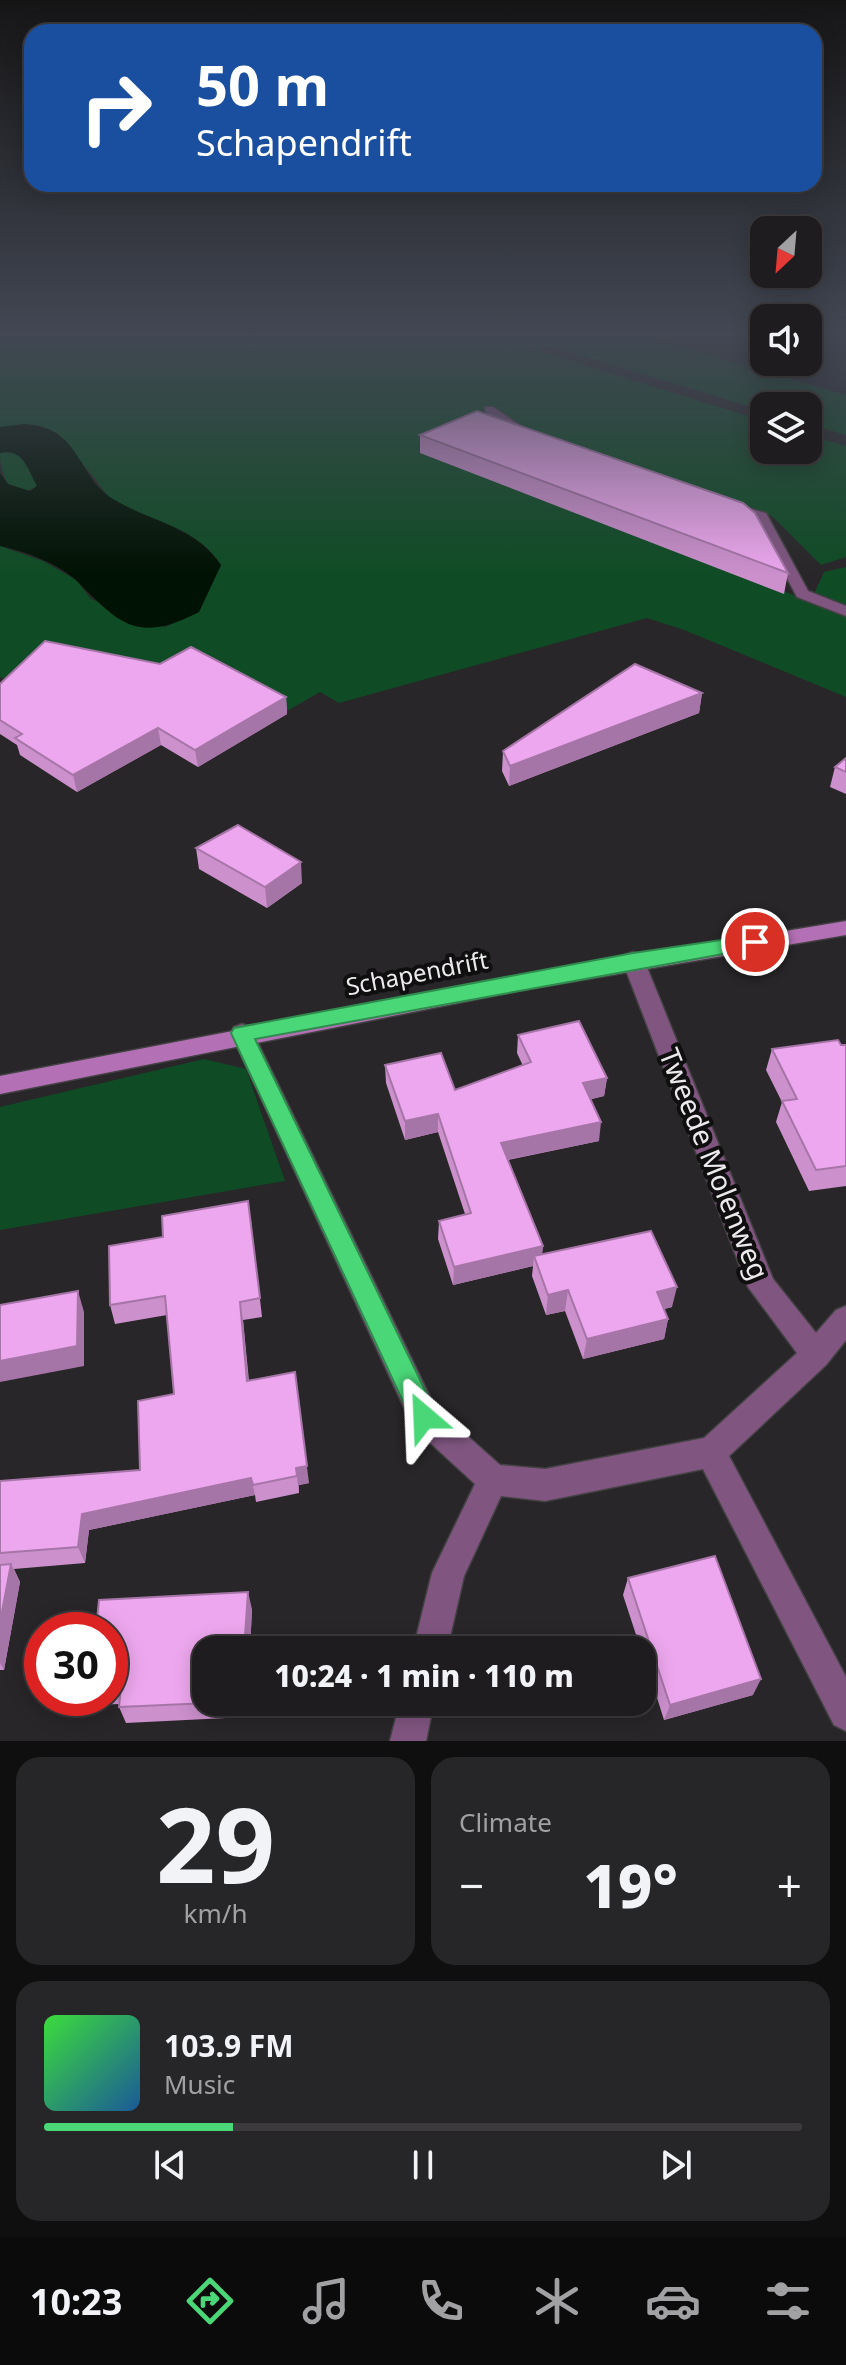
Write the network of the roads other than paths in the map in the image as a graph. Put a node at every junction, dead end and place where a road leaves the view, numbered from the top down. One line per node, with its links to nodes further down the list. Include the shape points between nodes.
1 (493, 412): 2 (street, via 510,426)
2 (539, 437)
3 (717, 500): 4 (street, via 761,516 802,594)
4 (846, 611)
5 (846, 928): 6 (street, Schapendrift)
6 (633, 960): 7 (street, Schapendrift); 10 (street, Tweede Molenweg, via 762,1287)
7 (242, 1033): 8 (street, Schapendrift); 12 (street, via 424,1417)
8 (0, 1085)
9 (846, 1319): 10 (street)
10 (816, 1355): 11 (street)
11 (711, 1452): 12 (street, via 545,1485); 14 (street)
12 (493, 1480): 13 (street, via 448,1573)
13 (433, 1636)
14 (846, 1713)
15 (414, 1716): 16 (street)
16 (408, 1741)

